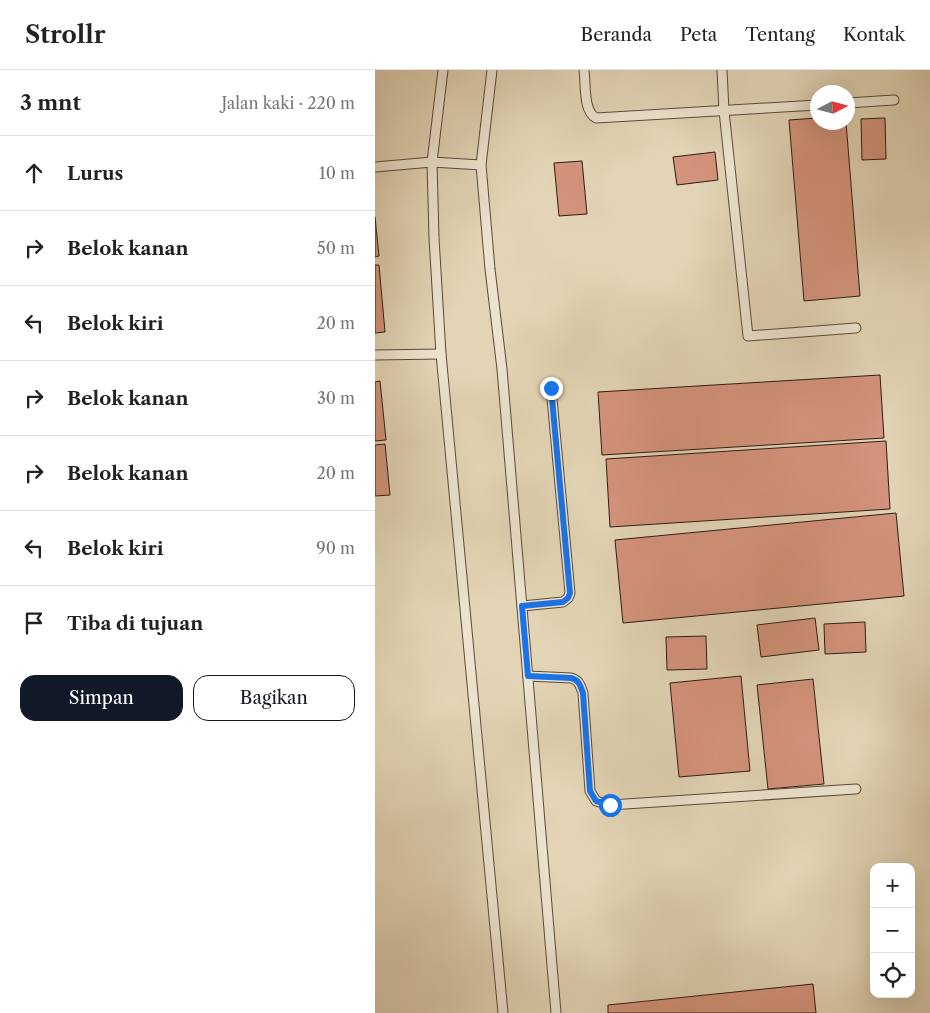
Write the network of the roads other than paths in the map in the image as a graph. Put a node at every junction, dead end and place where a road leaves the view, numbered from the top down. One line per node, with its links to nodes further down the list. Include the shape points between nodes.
1 (443, 70): 9 (lane)
2 (491, 70): 10 (lane)
3 (584, 70): 8 (lane, via 588,109 596,118)
4 (722, 70): 8 (lane)
5 (894, 100): 6 (lane)
6 (855, 102)
7 (810, 105): 8 (lane)
8 (724, 111): 12 (lane, via 748,336)
9 (432, 162): 10 (lane); 11 (lane); 13 (lane)
10 (481, 166): 16 (lane, via 503,369)
11 (375, 167)
12 (857, 328)
13 (441, 354): 14 (lane); 19 (lane)
14 (375, 355)
15 (551, 388): 16 (lane, via 570,593 563,602)
16 (522, 606): 17 (lane)
17 (528, 676): 18 (lane, via 571,678 580,684 590,791 596,801 610,805); 20 (lane)
18 (856, 789)
19 (503, 1013)
20 (556, 1013)

